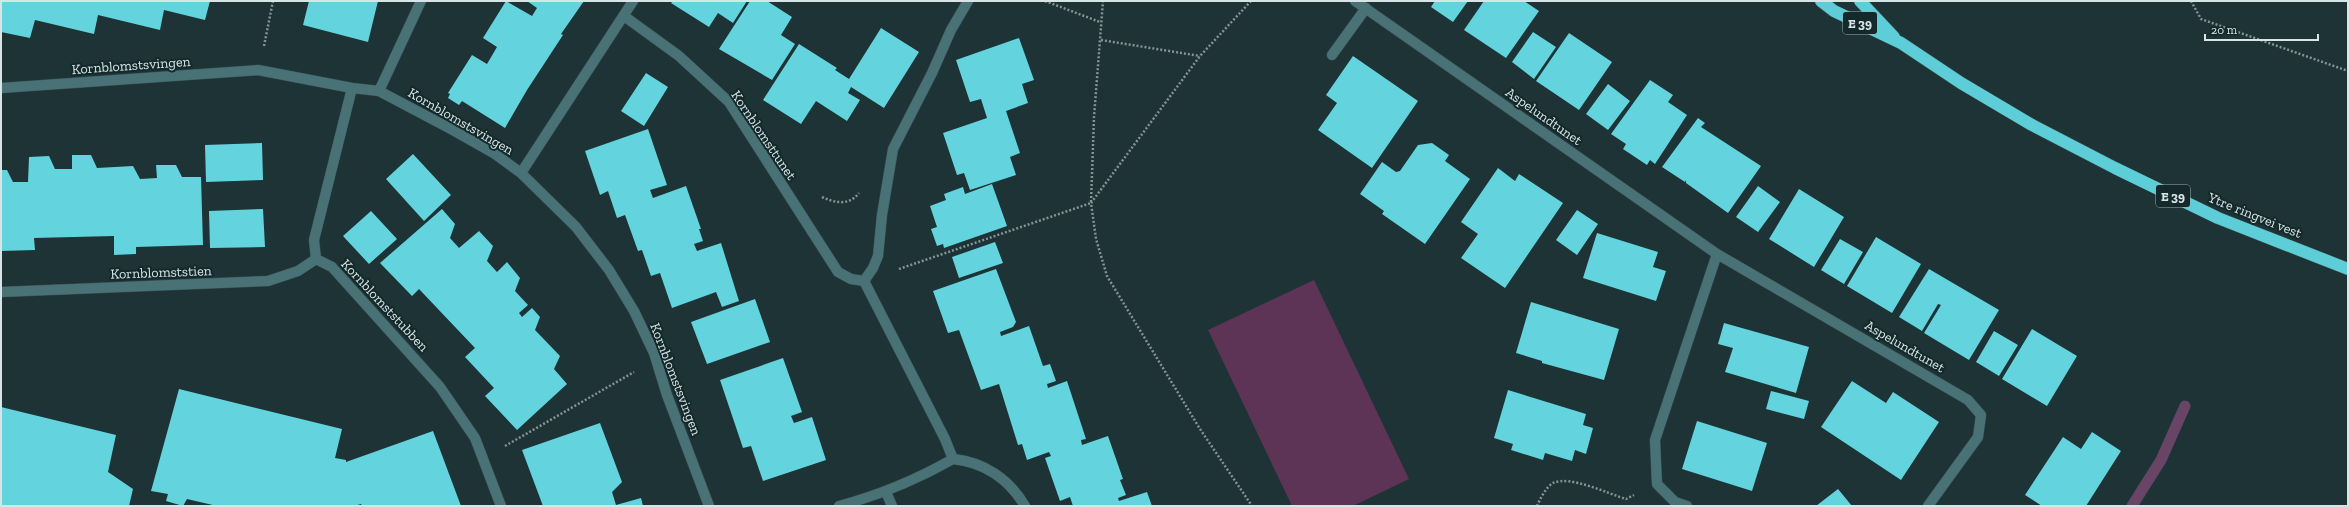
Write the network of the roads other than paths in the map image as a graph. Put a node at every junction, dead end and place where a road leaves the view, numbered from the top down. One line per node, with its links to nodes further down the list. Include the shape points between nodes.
1 (421, 1): 13 (street)
2 (633, 1): 8 (street)
3 (968, 1): 18 (street, via 951,30 893,149 878,256)
4 (1355, 1): 7 (street, Aspelundtunet)
5 (1821, 1): 9 (highway, E 39)
6 (1860, 1): 9 (highway, E 39)
7 (1366, 8): 10 (street); 15 (street, Aspelundtunet)
8 (624, 16): 14 (street); 18 (street, Kornblomsttunet, via 679,56 729,102 838,272 850,279)
9 (1901, 43): 17 (highway, Ytre ringvei vest / E 39, via 2004,108 2115,168 2218,218)
10 (1332, 55)
11 (1, 88): 12 (street, Kornblomstsvingen, via 258,70)
12 (352, 88): 13 (street, Kornblomstsvingen); 16 (street, via 314,240)
13 (378, 91): 14 (street, Kornblomstsvingen, via 449,128)
14 (521, 173): 23 (street, Kornblomstsvingen, via 576,226 609,270 634,311 654,353)
15 (1718, 254): 27 (street, via 1655,440 1657,484 1675,502); 28 (street, Aspelundtunet, via 1961,396 1972,405 1980,415 1978,437)
16 (316, 258): 19 (street, Kornblomststien, via 298,271 268,281); 22 (street, Kornblomststubben, via 332,267 440,387 475,438)
17 (2348, 269)
18 (864, 281): 20 (street, via 910,367)
19 (1, 292)
20 (953, 459): 21 (street, via 920,478); 26 (street, via 971,461 994,473 1017,492)
21 (886, 492): 24 (street); 25 (street)
22 (501, 506)
23 (709, 506)
24 (839, 506)
25 (892, 506)
26 (1024, 506)
27 (1686, 506)
28 (1928, 506)

